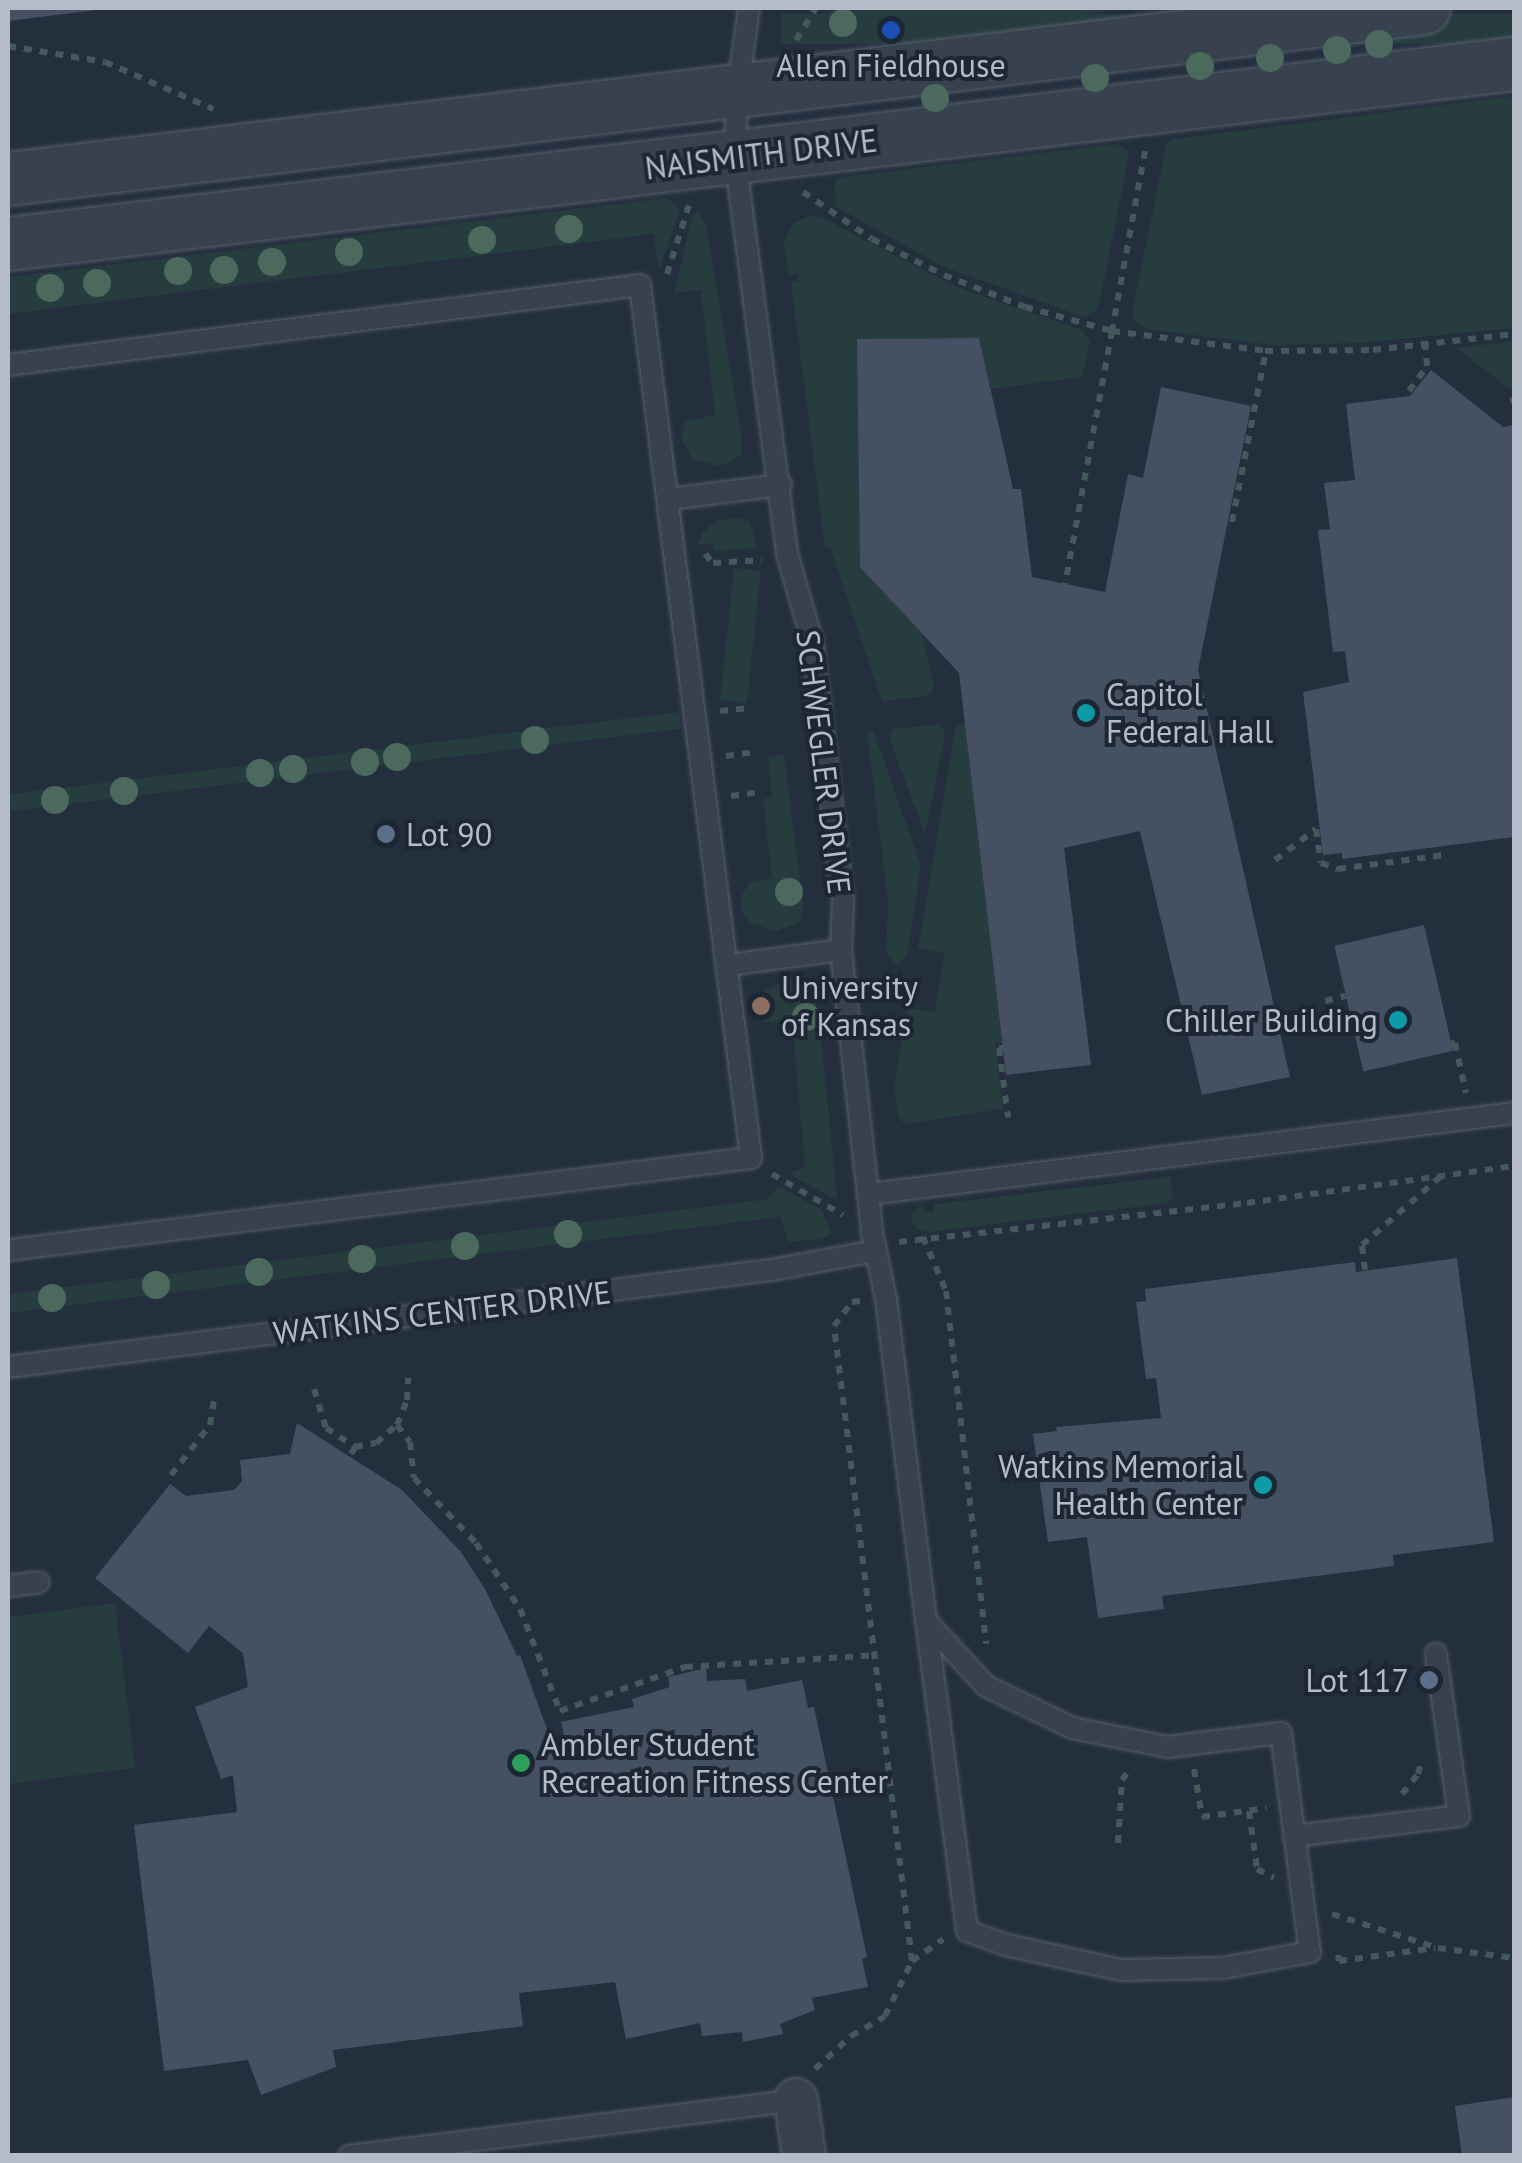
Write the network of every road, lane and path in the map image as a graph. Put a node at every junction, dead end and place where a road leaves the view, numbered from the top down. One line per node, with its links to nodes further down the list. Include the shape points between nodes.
1 (749, 8): 7 (lane, SCHWEGLER DRIVE)
2 (816, 8): 5 (path)
3 (1424, 8): 7 (street, NAISMITH DRIVE)
4 (8, 46): 8 (path, via 105,62)
5 (788, 47)
6 (1514, 64): 10 (street, NAISMITH DRIVE)
7 (737, 92): 10 (lane, SCHWEGLER DRIVE); 11 (street, NAISMITH DRIVE)
8 (228, 118)
9 (1149, 133): 16 (path)
10 (734, 157): 14 (street, NAISMITH DRIVE); 22 (lane, SCHWEGLER DRIVE)
11 (8, 179)
12 (801, 190): 16 (path, via 872,239 944,275)
13 (692, 195): 15 (path, via 662,288)
14 (8, 244)
15 (642, 296): 20 (lane, via 640,285); 23 (lane)
16 (1112, 331): 19 (path); 27 (path)
17 (1514, 334): 18 (path)
18 (1425, 345): 19 (path); 21 (path, via 1427,366)
19 (1266, 351): 24 (path)
20 (8, 365)
21 (1409, 392)
22 (780, 485): 23 (lane); 36 (lane, SCHWEGLER DRIVE, via 787,554 812,640 843,900)
23 (669, 499): 37 (lane)
24 (1232, 522)
25 (704, 544): 26 (path, via 712,563)
26 (764, 560)
27 (1065, 584)
28 (749, 708): 29 (path)
29 (718, 712)
30 (754, 752): 31 (path)
31 (723, 757)
32 (759, 792): 33 (path)
33 (728, 796)
34 (1445, 855): 35 (path, via 1338,870 1320,863 1316,829)
35 (1275, 860)
36 (841, 950): 37 (lane); 48 (lane, SCHWEGLER DRIVE)
37 (728, 965): 45 (lane)
38 (1345, 996): 39 (path)
39 (1326, 1001)
40 (1450, 1044): 42 (path)
41 (1003, 1048): 44 (path)
42 (1468, 1104)
43 (1514, 1113): 48 (lane)
44 (1008, 1117)
45 (751, 1158): 50 (path); 51 (lane)
46 (1514, 1166): 47 (path)
47 (1442, 1175): 49 (path); 52 (path, via 1362,1245)
48 (870, 1194): 50 (lane, SCHWEGLER DRIVE)
49 (923, 1237): 50 (path); 65 (path, via 946,1291)
50 (874, 1242): 53 (lane, SCHWEGLER DRIVE); 54 (lane, WATKINS CENTER DRIVE, via 772,1270)
51 (8, 1250)
52 (1366, 1270)
53 (886, 1300): 62 (lane, SCHWEGLER DRIVE); 64 (path, via 852,1302 834,1326)
54 (8, 1366)
55 (408, 1378): 58 (path)
56 (314, 1388): 58 (path, via 326,1428 353,1451 376,1443)
57 (214, 1401): 59 (path, via 210,1425)
58 (397, 1424): 64 (path, via 410,1442 414,1478 476,1542 520,1609 560,1712 684,1667)
59 (171, 1475)
60 (39, 1582): 61 (lane)
61 (8, 1586)
62 (926, 1621): 65 (lane); 75 (lane, SCHWEGLER DRIVE, via 967,1931 1121,1970 1224,1968 1310,1952)
63 (1436, 1654): 72 (lane, via 1459,1816)
64 (874, 1655): 81 (path)
65 (990, 1688): 66 (lane, via 1072,1728)
66 (1150, 1743): 67 (lane); 73 (path, via 1122,1780)
67 (1185, 1745): 70 (lane, via 1280,1733); 71 (path, via 1202,1817)
68 (1422, 1747): 69 (path, via 1418,1774)
69 (1398, 1797)
70 (1290, 1805): 71 (path); 72 (lane)
71 (1249, 1811): 75 (path, via 1257,1869 1274,1878 1280,1918)
72 (1294, 1836): 75 (lane)
73 (1118, 1843)
74 (1332, 1914): 75 (path); 76 (path); 79 (path)
75 (1305, 1916)
76 (1335, 1930)
77 (949, 1938): 81 (path)
78 (1337, 1946): 79 (path, via 1339,1961)
79 (1438, 1948): 80 (path)
80 (1514, 1958)
81 (912, 1961): 82 (path, via 885,2016 827,2056)
82 (796, 2100): 83 (lane); 84 (street)
83 (349, 2156)
84 (804, 2156)

